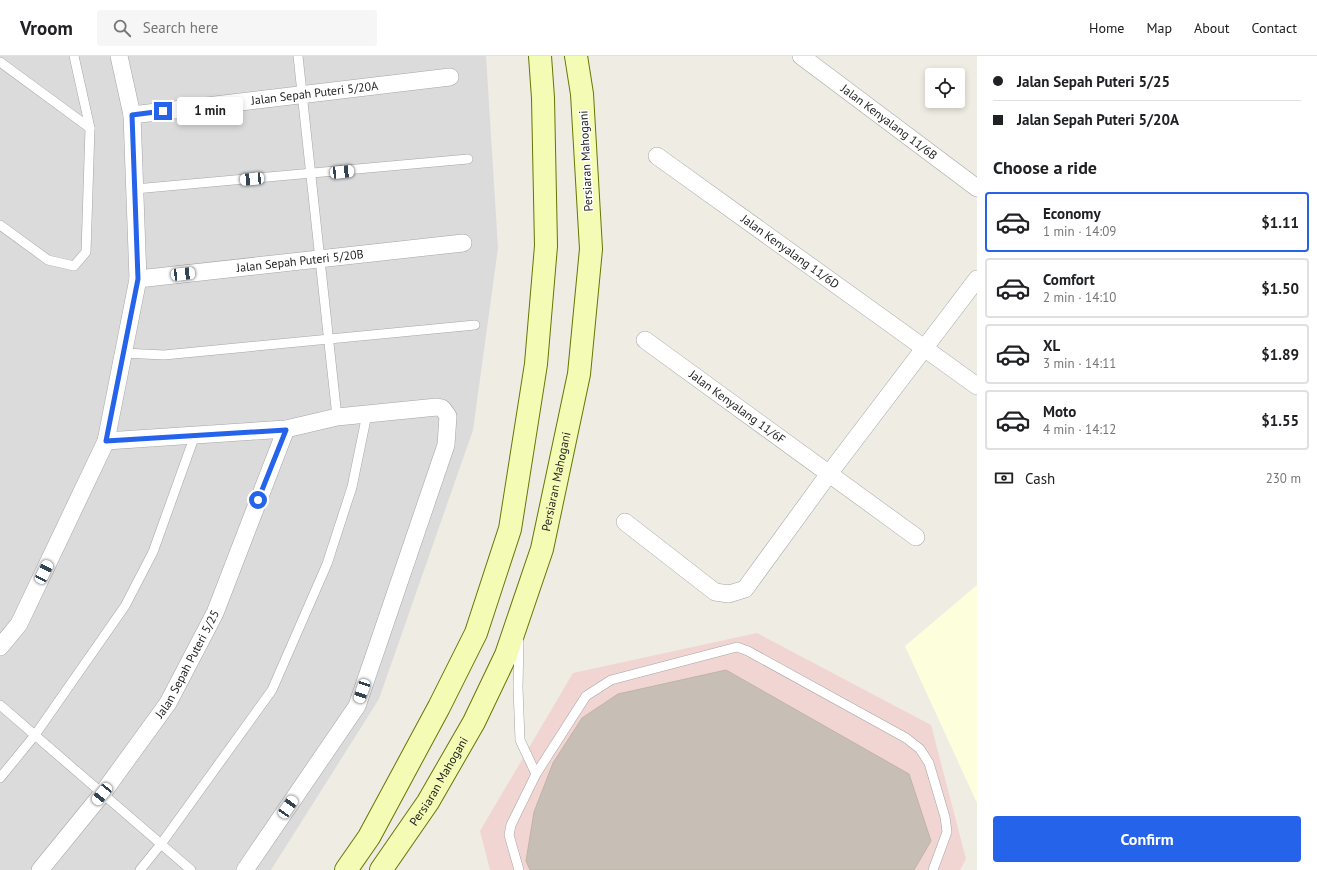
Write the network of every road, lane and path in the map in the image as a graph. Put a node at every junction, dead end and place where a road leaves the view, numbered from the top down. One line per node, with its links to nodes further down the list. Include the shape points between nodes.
1 (74, 56): 11 (lane)
2 (119, 56): 10 (street)
3 (298, 56): 9 (lane)
4 (540, 56): 49 (main road, via 546,246 536,364 510,529 476,633 369,837)
5 (576, 56): 36 (main road, Persiaran Mahogani, via 582,94 591,257 579,374 542,549)
6 (800, 56): 15 (street, Jalan Kenyalang 11/6B)
7 (0, 62): 11 (lane)
8 (450, 77): 9 (street, Jalan Sepah Puteri 5/20A)
9 (302, 95): 10 (street, Jalan Sepah Puteri 5/20A); 14 (lane)
10 (132, 115): 16 (street)
11 (90, 128): 17 (lane, via 86,252 74,266 48,260)
12 (657, 156): 25 (street, Jalan Kenyalang 11/6D)
13 (468, 159): 14 (lane)
14 (310, 175): 16 (lane); 19 (lane)
15 (977, 188)
16 (135, 189): 20 (street)
17 (0, 225)
18 (463, 243): 19 (street, Jalan Sepah Puteri 5/20B)
19 (320, 259): 20 (street, Jalan Sepah Puteri 5/20B); 23 (lane)
20 (138, 279): 26 (street)
21 (977, 279): 25 (street)
22 (475, 325): 23 (lane)
23 (328, 340): 26 (lane, via 164,355); 29 (lane)
24 (645, 340): 33 (street, Jalan Kenyalang 11/6F)
25 (924, 348): 27 (street, Jalan Kenyalang 11/6D); 33 (street)
26 (123, 353): 32 (street)
27 (977, 386)
28 (367, 414): 29 (street); 44 (lane, via 352,487 327,564 272,690); 48 (street, via 442,408 449,422 446,445 357,706)
29 (337, 417): 30 (street)
30 (286, 430): 31 (street); 42 (street, Jalan Sepah Puteri 5/25, via 215,613 168,703)
31 (195, 435): 32 (street); 39 (lane, via 153,552 125,606)
32 (106, 441): 37 (street, via 19,624)
33 (828, 475): 34 (street, via 745,589 729,594 715,592); 35 (street, Jalan Kenyalang 11/6F)
34 (625, 522)
35 (916, 537)
36 (520, 617): 40 (lane, via 520,740); 43 (main road, Persiaran Mahogani, via 506,655 474,722)
37 (0, 647)
38 (0, 705): 39 (lane)
39 (35, 735): 41 (lane); 42 (lane)
40 (536, 774): 52 (lane, via 511,825 509,835); 53 (lane, via 586,696 611,680 737,647 906,738 920,749 930,763 947,832)
41 (0, 778)
42 (102, 794): 44 (lane); 45 (street, Jalan Sepah Puteri 5/25)
43 (428, 802): 50 (main road, Persiaran Mahogani); 51 (main road)
44 (161, 844): 46 (lane); 47 (lane)
45 (40, 870)
46 (140, 870)
47 (191, 870)
48 (245, 870)
49 (346, 870)
50 (381, 870)
51 (401, 870)
52 (519, 870)
53 (932, 870)

